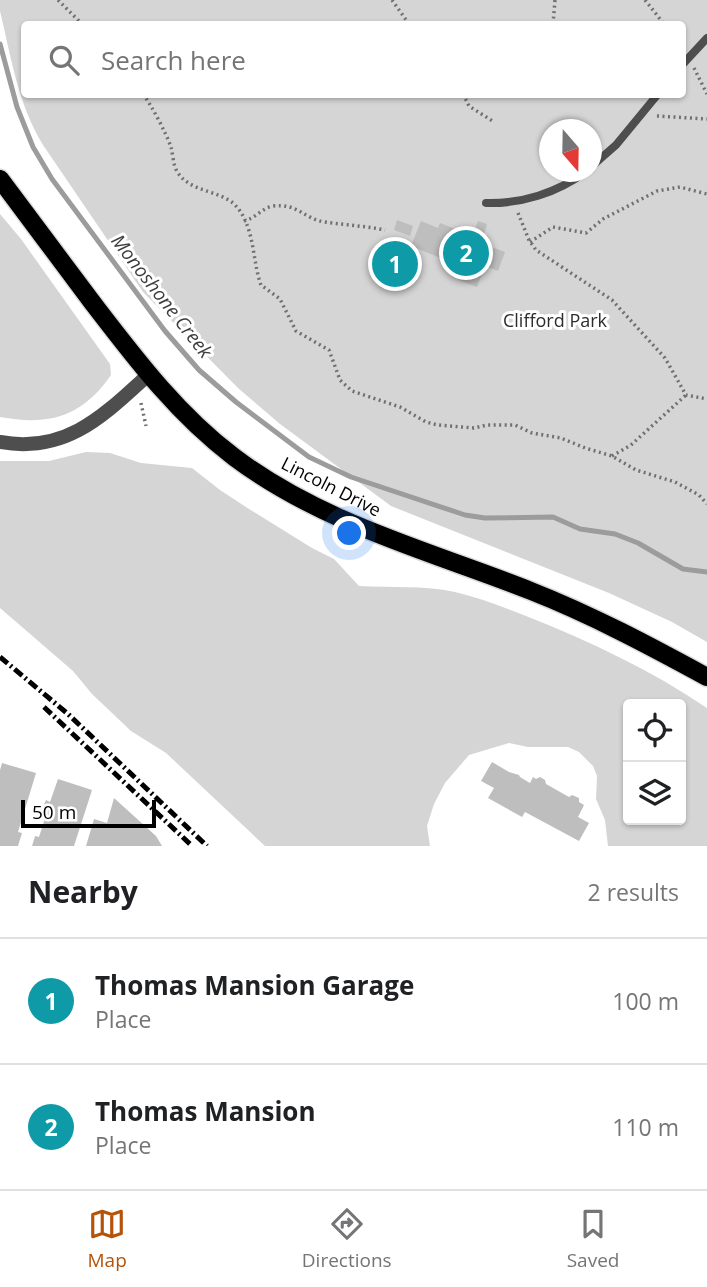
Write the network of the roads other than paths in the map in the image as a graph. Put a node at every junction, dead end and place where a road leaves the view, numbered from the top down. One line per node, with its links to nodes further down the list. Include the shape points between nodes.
1 (707, 38): 2 (lane)
2 (686, 61)
3 (655, 98): 4 (lane)
4 (602, 157)
5 (0, 179): 8 (main road, Lincoln Drive)
6 (569, 182): 7 (lane, via 517,201)
7 (486, 202)
8 (148, 375): 9 (street, via 93,423 67,437 35,445); 10 (main road, Lincoln Drive, via 235,458 294,496 359,528 532,591)
9 (0, 442)
10 (707, 677)

